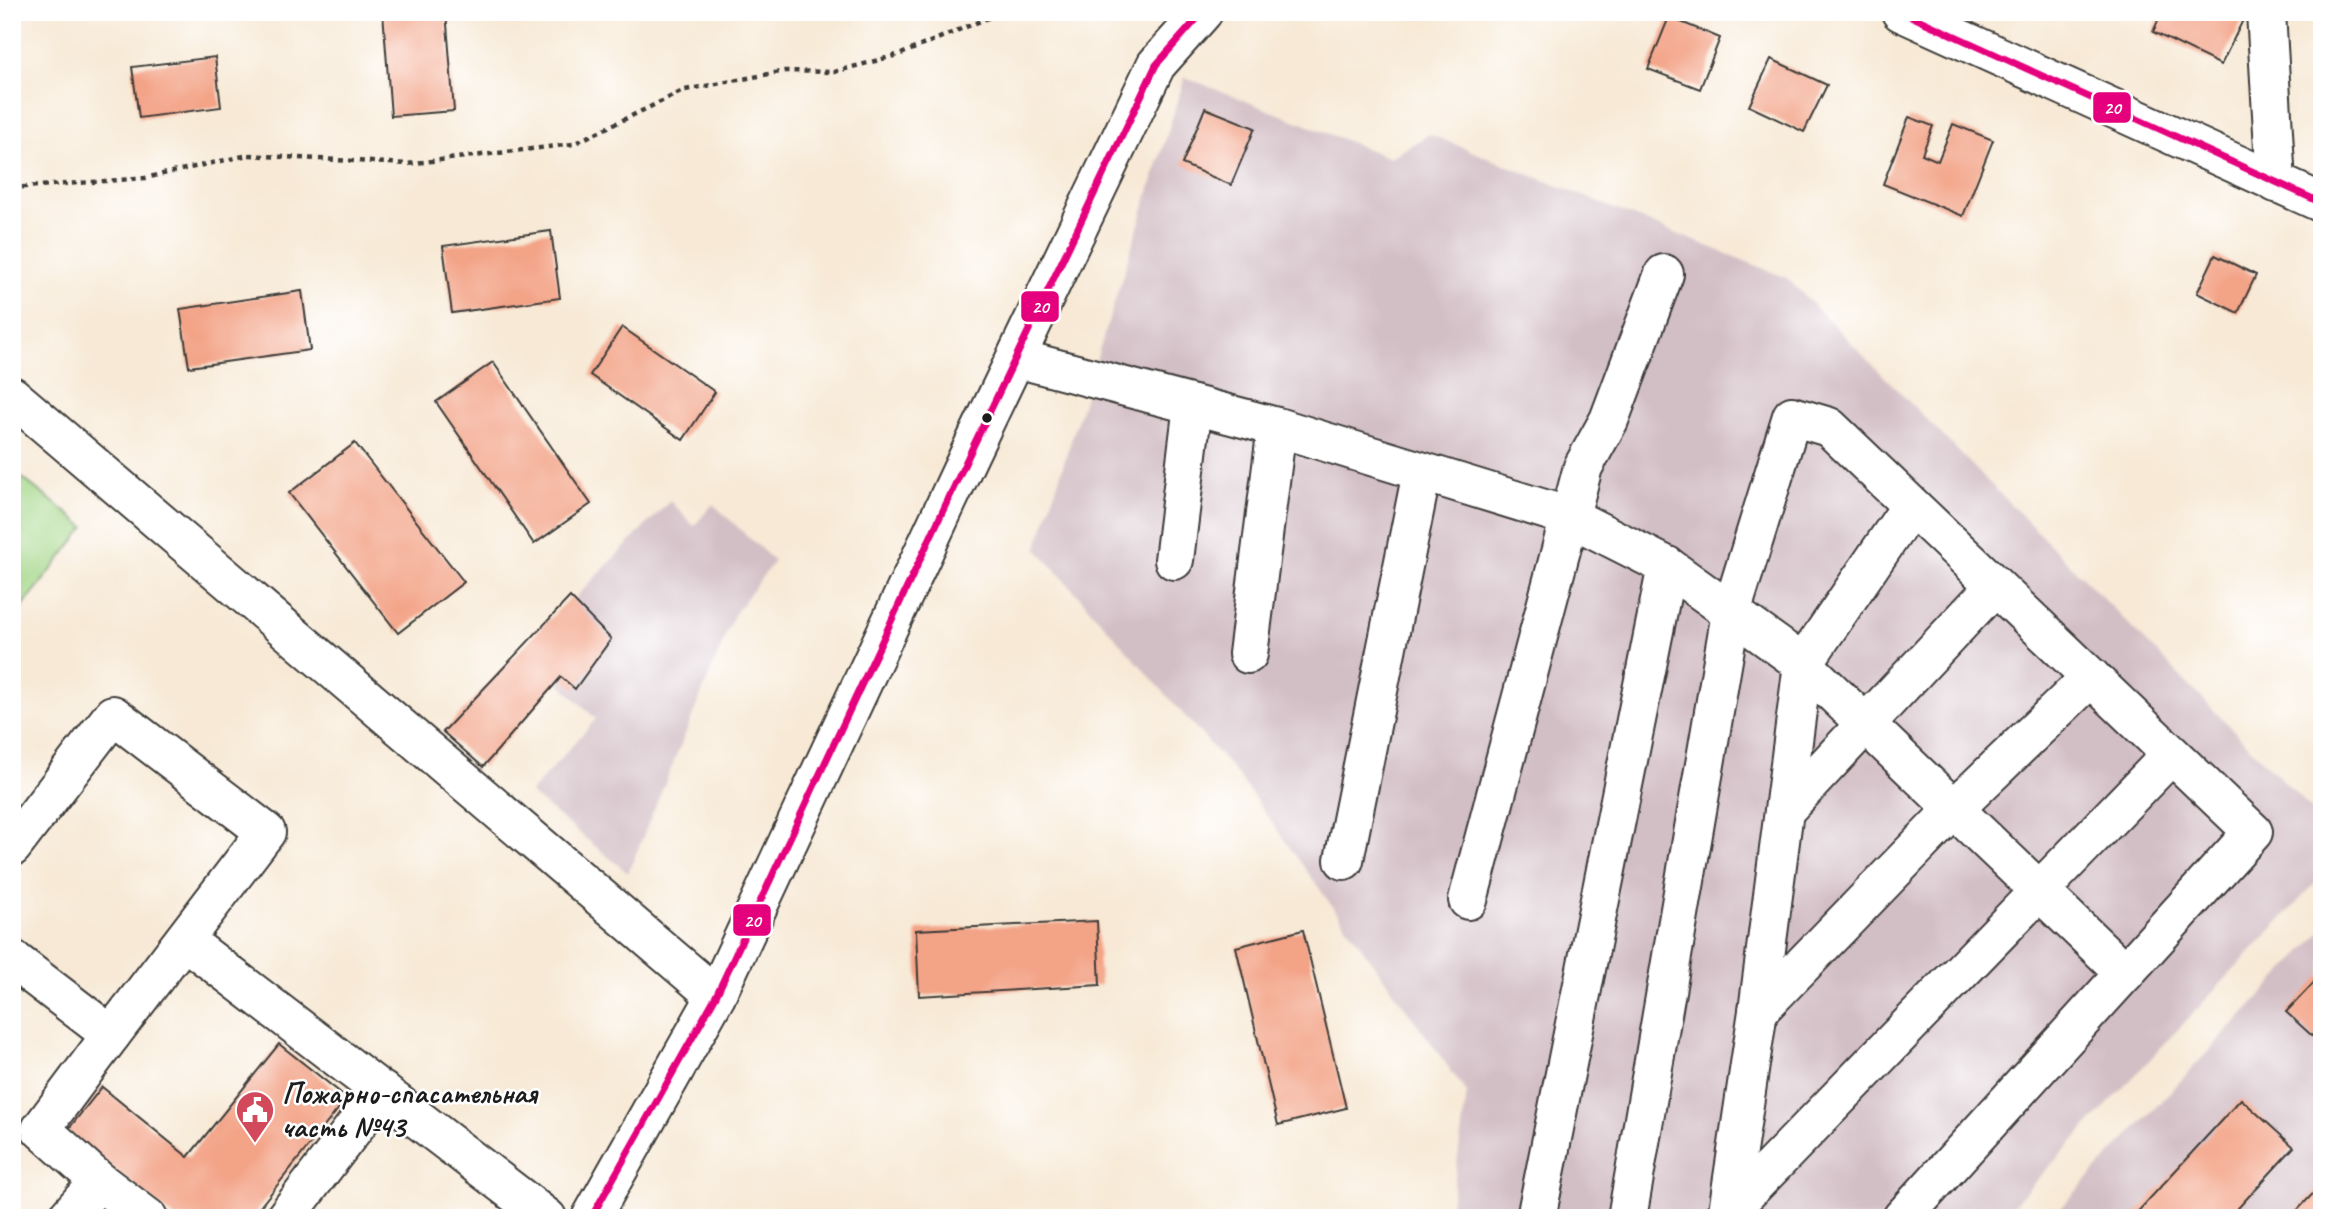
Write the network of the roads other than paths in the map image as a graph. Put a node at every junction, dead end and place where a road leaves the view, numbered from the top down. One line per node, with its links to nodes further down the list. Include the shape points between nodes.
1 (1203, 12): 8 (street, via 1156,65)
2 (1902, 12): 4 (street)
3 (2266, 12): 5 (street)
4 (1936, 21): 5 (street)
5 (2276, 183): 6 (street)
6 (2322, 203)
7 (1664, 274): 14 (street, via 1609,420 1583,467)
8 (1016, 358): 10 (street); 33 (street)
9 (12, 396): 33 (street)
10 (1193, 405): 11 (street); 15 (street)
11 (1277, 427): 12 (street); 19 (street)
12 (1422, 471): 14 (street); 27 (street)
13 (1911, 506): 17 (street); 18 (street, via 1829,427 1792,416); 20 (street)
14 (1570, 517): 16 (street); 29 (street)
15 (1174, 560)
16 (1667, 566): 18 (street); 44 (street)
17 (1995, 586): 21 (street); 22 (street)
18 (1731, 613): 20 (street); 45 (street)
19 (1248, 654)
20 (1803, 664): 22 (street); 25 (street)
21 (2091, 677): 23 (street); 24 (street)
22 (1865, 723): 24 (street); 25 (street)
23 (2171, 755): 28 (street); 32 (street, via 2253,832)
24 (1954, 809): 28 (street); 34 (street)
25 (1784, 811): 34 (street)
26 (12, 847): 30 (street, via 113,715 266,832)
27 (1344, 860)
28 (2038, 890): 32 (street); 38 (street)
29 (1468, 900)
30 (184, 940): 35 (street); 36 (street)
31 (12, 959): 35 (street)
32 (2125, 973): 46 (street)
33 (716, 996): 43 (street)
34 (1758, 1011): 38 (street)
35 (111, 1035): 37 (street, via 41,1129)
36 (382, 1091): 41 (street); 42 (street)
37 (99, 1181): 39 (street); 40 (street)
38 (1727, 1216)
39 (68, 1218)
40 (148, 1218)
41 (285, 1218)
42 (547, 1218)
43 (591, 1218)
44 (1536, 1218)
45 (1627, 1218)
46 (1902, 1218)

